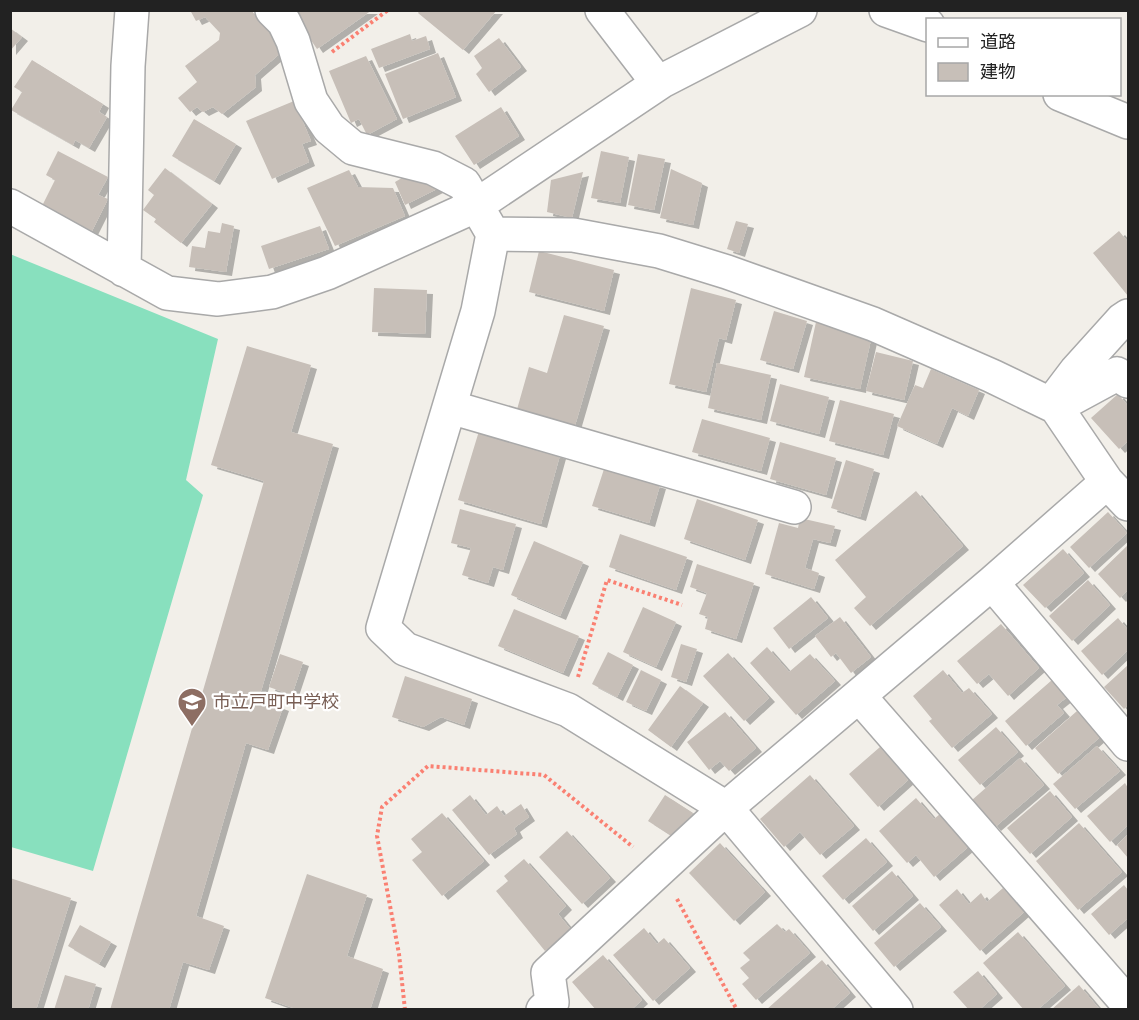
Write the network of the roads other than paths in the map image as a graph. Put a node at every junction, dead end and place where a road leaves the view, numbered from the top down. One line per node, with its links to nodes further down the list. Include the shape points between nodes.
1 (132, 10): 13 (street)
2 (272, 10): 10 (street, via 284,22 311,101 329,128 353,148 433,168 464,184)
3 (602, 10): 7 (street)
4 (800, 10): 7 (street)
5 (886, 10): 6 (street)
6 (926, 25)
7 (658, 83): 10 (street)
8 (1065, 96): 9 (street)
9 (1128, 122)
10 (477, 205): 12 (street); 13 (street, via 327,273 272,292 218,299 190,297 167,293)
11 (10, 206): 13 (street)
12 (493, 234): 16 (street, via 573,235 659,251 873,324); 17 (street, via 478,311)
13 (124, 270)
14 (1128, 316): 16 (street, via 1076,371)
15 (1128, 381): 16 (street, via 1117,374)
16 (1054, 406): 18 (street)
17 (450, 407): 19 (street); 23 (street, via 383,628 405,649 568,710)
18 (1118, 493): 20 (street)
19 (794, 507)
20 (992, 583): 21 (street); 22 (street)
21 (858, 696): 23 (street); 24 (street)
22 (1128, 744)
23 (726, 808): 25 (street, via 548,973 552,1002); 26 (street)
24 (1128, 1004)
25 (543, 1010)
26 (896, 1010)

